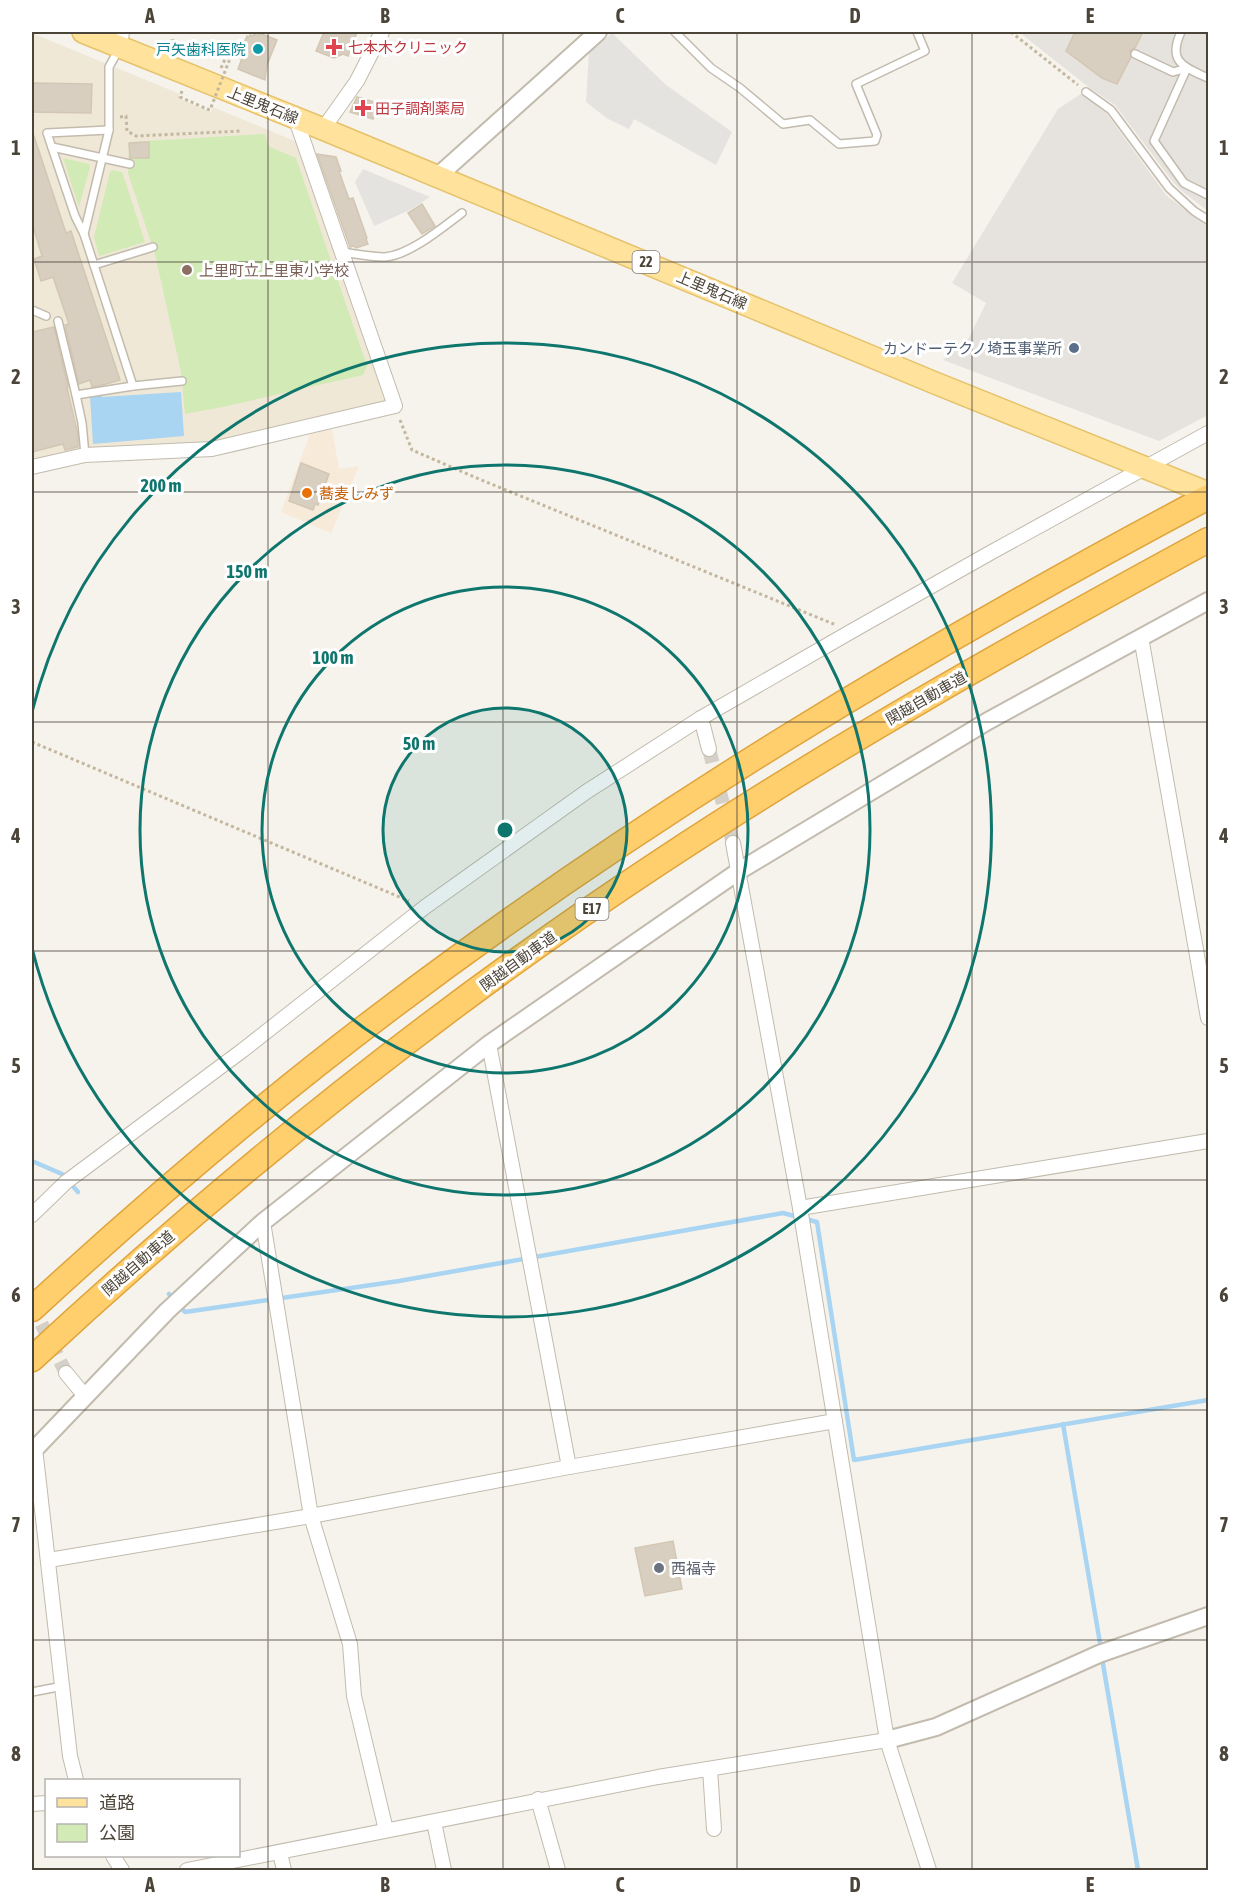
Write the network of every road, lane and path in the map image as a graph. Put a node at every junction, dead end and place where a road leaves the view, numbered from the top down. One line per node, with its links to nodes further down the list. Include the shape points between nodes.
1 (83, 32): 8 (main road, 上里鬼石線 / 22)
2 (382, 32): 19 (street, via 357,81)
3 (598, 32): 25 (street)
4 (675, 32): 5 (lane, via 711,68 783,124 810,120 839,144 874,141 877,135 856,84 925,51)
5 (917, 32)
6 (1011, 32): 16 (path)
7 (1181, 32): 13 (lane, via 1175,52)
8 (121, 39): 11 (main road, 上里鬼石線 / 22); 17 (lane, via 109,67)
9 (173, 44): 11 (lane)
10 (1135, 54): 13 (lane, via 1173,72)
11 (164, 64): 18 (main road, 上里鬼石線 / 22)
12 (221, 68): 15 (path, bridge, via 231,46 235,48 210,110 181,97)
13 (1187, 68): 14 (lane); 26 (lane, via 1154,141 1184,183)
14 (1209, 78)
15 (182, 91)
16 (1086, 92): 28 (lane, via 1111,110 1169,188)
17 (109, 116): 20 (lane); 21 (path, via 126,117 128,131 136,136)
18 (295, 117): 19 (main road, 上里鬼石線 / 22); 31 (street)
19 (323, 129): 25 (main road, 上里鬼石線 / 22)
20 (109, 130): 22 (lane, via 47,133); 23 (lane)
21 (242, 131)
22 (52, 147): 23 (lane); 29 (lane)
23 (102, 158): 24 (lane); 29 (lane)
24 (130, 164)
25 (438, 176): 43 (main road, 上里鬼石線 / 22)
26 (1209, 195)
27 (462, 213): 31 (lane, via 434,234 392,256)
28 (1209, 220)
29 (84, 234): 32 (lane)
30 (153, 247): 32 (lane)
31 (342, 252): 39 (street)
32 (94, 265): 37 (lane)
33 (32, 310): 34 (lane)
34 (46, 316)
35 (58, 321): 38 (lane)
36 (182, 381): 37 (lane)
37 (133, 386): 38 (lane)
38 (76, 395): 41 (lane)
39 (395, 406): 41 (street, via 212,449); 47 (path, via 412,450)
40 (1209, 433): 43 (street)
41 (85, 455): 42 (street)
42 (32, 467)
43 (1145, 467): 44 (main road, 上里鬼石線 / 22); 47 (street)
44 (1202, 499): 61 (highway, E17, via 928,654 638,832 395,1005 313,1069 176,1182)
45 (1209, 540): 62 (highway, 関越自動車道 / E17, via 946,686 788,780 544,942 294,1131 102,1294)
46 (1209, 601): 48 (street)
47 (852, 631): 49 (street)
48 (1141, 637): 53 (street, via 988,721); 55 (street)
49 (701, 718): 51 (street); 54 (street, via 586,792)
50 (32, 742): 54 (path)
51 (709, 749)
52 (733, 843): 53 (street)
53 (739, 871): 56 (street); 58 (street)
54 (425, 907): 59 (street, via 66,1182)
55 (1209, 1018)
56 (489, 1044): 60 (street); 67 (street)
57 (1209, 1141): 58 (street)
58 (800, 1208): 65 (street)
59 (32, 1215)
60 (263, 1222): 64 (street, via 167,1311); 68 (street)
61 (32, 1309)
62 (32, 1359)
63 (66, 1373): 64 (street)
64 (85, 1396): 66 (street)
65 (835, 1421): 67 (street); 73 (street)
66 (33, 1450): 69 (street)
67 (569, 1467): 68 (street)
68 (311, 1516): 69 (street); 79 (street, via 350,1644 354,1696)
69 (49, 1560): 71 (street)
70 (1209, 1616): 73 (street, via 1099,1654 936,1727)
71 (63, 1686): 72 (lane); 75 (street)
72 (32, 1692)
73 (887, 1740): 74 (street); 87 (street)
74 (710, 1769): 76 (street); 78 (street)
75 (76, 1779)
76 (538, 1799): 77 (street); 86 (street)
77 (434, 1822): 79 (street); 85 (street)
78 (714, 1829)
79 (386, 1830): 80 (street)
80 (280, 1853): 83 (street); 84 (street)
81 (114, 1857): 82 (street)
82 (122, 1870)
83 (187, 1870)
84 (284, 1870)
85 (444, 1870)
86 (558, 1870)
87 (929, 1870)

